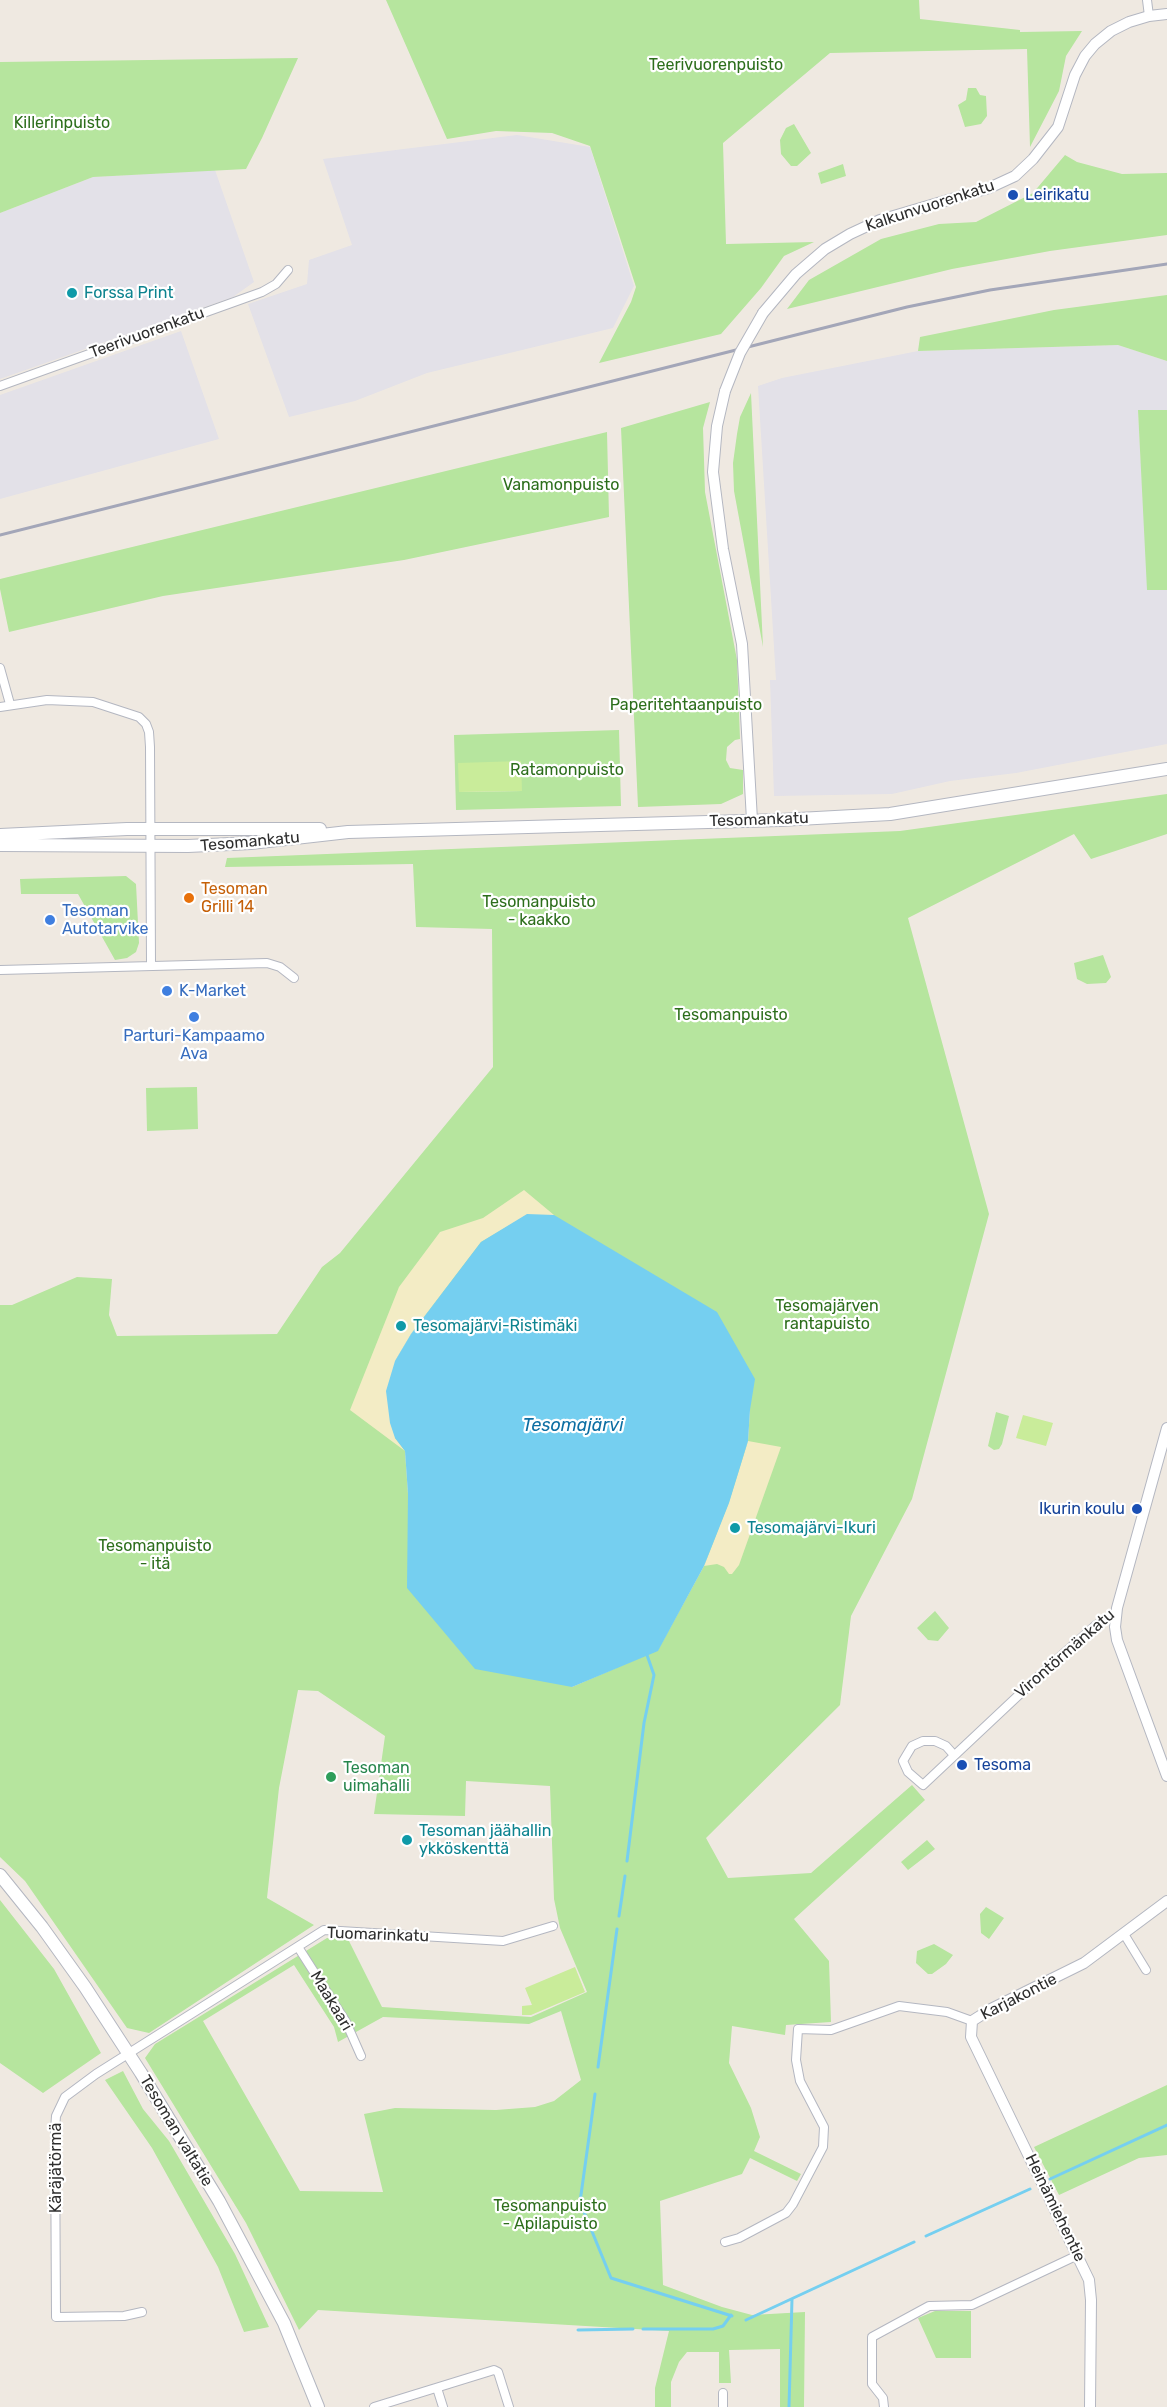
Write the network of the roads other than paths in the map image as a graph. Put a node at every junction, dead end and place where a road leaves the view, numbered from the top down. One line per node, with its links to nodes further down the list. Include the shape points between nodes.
1 (1147, 0): 3 (street)
2 (1167, 14): 3 (street, Kalkunvuorenkatu)
3 (1149, 16): 10 (street, Kalkunvuorenkatu, bridge, via 1111,31 1089,50 1075,75 1058,127 1015,176 978,192 880,220 825,249 795,274 763,313 740,353 717,426 713,472 742,644)
4 (288, 270): 5 (street, Teerivuorenkatu, via 262,292)
5 (0, 386)
6 (0, 668): 7 (street)
7 (10, 704): 8 (street); 11 (street, via 47,700 93,702 139,717 149,732)
8 (0, 707)
9 (1167, 769): 10 (main road, Tesomankatu, via 890,814)
10 (752, 820): 12 (main road, Tesomankatu)
11 (151, 829): 12 (main road, Tesomankatu); 13 (main road, Tesomankatu); 15 (street)
12 (348, 832): 15 (main road, Tesomankatu, via 250,843)
13 (0, 835)
14 (0, 845): 15 (main road, Tesomankatu)
15 (151, 847): 16 (street)
16 (151, 966): 17 (street); 18 (street, via 267,963)
17 (0, 970)
18 (294, 978)
19 (1167, 1428): 20 (street, Virontörmänkatu)
20 (1116, 1613): 21 (street, Virontörmänkatu, via 1063,1654); 22 (street, via 1117,1640)
21 (954, 1755): 21 (street, Virontörmänkatu, via 935,1741 923,1741 912,1746 903,1761 908,1772 923,1785)
22 (1167, 1776)
23 (0, 1875): 30 (main road, Tesoman valtatie, via 42,1926)
24 (1167, 1901): 26 (street, Karjakontie)
25 (553, 1926): 27 (street, Tuomarinkatu, via 503,1941 324,1930)
26 (1124, 1934): 28 (street); 29 (street, Karjakontie, via 1084,1963)
27 (298, 1947): 30 (street, Tuomarinkatu); 31 (street, Maakaari, via 346,2022)
28 (1146, 1970)
29 (972, 2021): 32 (street, Karjakontie, via 947,2012 901,2006 831,2030 798,2029 796,2060 800,2081 824,2127 823,2147 786,2213); 33 (street, Heinämiehentie, via 971,2037)
30 (128, 2053): 34 (street, Käräjätörmä, via 72,2090 56,2116 56,2317); 37 (main road, Tesoman valtatie, via 252,2262 284,2323)
31 (362, 2056)
32 (725, 2242)
33 (1078, 2255): 42 (street, via 972,2305 928,2306 872,2337 872,2384); 43 (street, Heinämiehentie, via 1091,2289)
34 (142, 2312)
35 (437, 2388): 38 (street); 39 (street); 40 (street, via 494,2370)
36 (723, 2393): 41 (street)
37 (318, 2407)
38 (374, 2407)
39 (443, 2407)
40 (509, 2407)
41 (723, 2407)
42 (884, 2407)
43 (1090, 2407)

